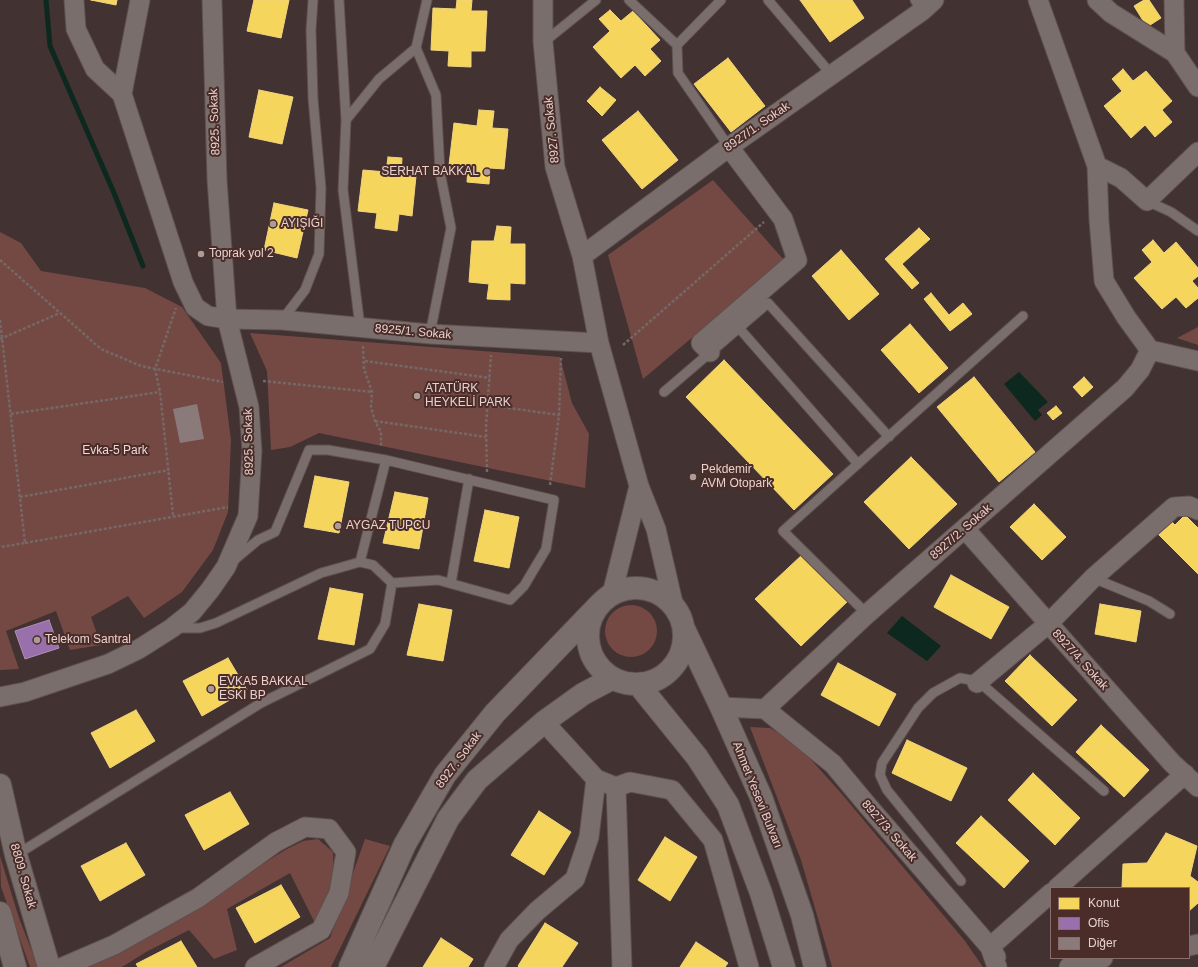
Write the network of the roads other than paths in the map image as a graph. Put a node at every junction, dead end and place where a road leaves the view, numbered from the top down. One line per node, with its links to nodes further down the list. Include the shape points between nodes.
1 (74, 0): 22 (street, via 76,29 95,69)
2 (140, 0): 22 (street)
3 (212, 0): 31 (street, 8925. Sokak, via 217,180)
4 (313, 0): 32 (lane, via 311,30 320,188 319,254 304,290)
5 (339, 0): 23 (lane)
6 (427, 0): 18 (lane)
7 (544, 0): 16 (street, 8927. Sokak)
8 (596, 0): 16 (lane)
9 (629, 0): 17 (lane)
10 (721, 0): 17 (lane)
11 (768, 0): 20 (lane)
12 (1038, 0): 26 (street)
13 (1097, 0): 19 (street, via 1111,13)
14 (1174, 0): 19 (street)
15 (924, 4): 20 (street, 8927/1. Sokak)
16 (543, 42): 29 (street, 8927. Sokak, via 555,167)
17 (678, 44): 24 (lane, via 678,73)
18 (416, 48): 23 (lane, via 379,79); 34 (lane, via 436,95 440,172 451,228)
19 (1175, 53): 21 (street)
20 (831, 74): 24 (street, 8927/1. Sokak)
21 (1198, 87)
22 (122, 94): 31 (street, 8925/1. Sokak, via 183,282 195,307 208,316)
23 (346, 120): 35 (lane, via 343,190)
24 (729, 147): 29 (street, 8927/1. Sokak); 38 (street, via 783,219 797,260 701,343)
25 (1198, 152): 27 (street)
26 (1097, 166): 27 (street, via 1121,178); 37 (street, via 1104,281)
27 (1147, 201): 28 (lane, via 1171,212)
28 (1198, 231)
29 (582, 256): 36 (street, 8927. Sokak)
30 (1024, 316): 41 (lane)
31 (227, 319): 32 (street, 8925/1. Sokak); 49 (street, 8925. Sokak, via 249,407 252,451 248,516)
32 (282, 320): 35 (street, 8925/1. Sokak)
33 (739, 328): 38 (lane); 41 (lane, via 768,303); 43 (lane)
34 (430, 334): 35 (street, 8925/1. Sokak); 36 (street, 8925/1. Sokak)
35 (361, 335)
36 (599, 343): 45 (street, 8927. Sokak)
37 (1150, 350): 39 (street); 47 (street, 8927/2. Sokak, via 1140,370 1125,388)
38 (710, 352): 40 (lane)
39 (1198, 361)
40 (664, 392)
41 (889, 436): 43 (lane)
42 (386, 460): 44 (lane); 48 (lane); 49 (lane, via 328,450 309,450 275,532 258,540)
43 (858, 464): 55 (lane, via 784,532)
44 (469, 479): 52 (lane); 52 (lane, via 554,500 546,550 524,586 510,600)
45 (639, 486): 53 (street); 54 (street, 8927. Sokak, via 656,529)
46 (1198, 510): 50 (street, via 1189,506 1174,507)
47 (965, 529): 55 (street, 8927/2. Sokak); 57 (street, 8927/4. Sokak)
48 (360, 562): 51 (lane, via 372,565); 58 (lane, via 321,573 216,623 200,628)
49 (226, 567): 58 (street, 8925. Sokak, via 192,612)
50 (1093, 578): 56 (lane, via 1149,601); 57 (street)
51 (392, 583): 52 (lane, via 438,580); 72 (lane, via 385,624 370,649 261,703)
52 (451, 584)
53 (606, 599): 54 (street, via 627,588 642,588 657,592); 60 (street, via 591,617 588,632 589,648 596,663); 83 (street, 8927. Sokak, via 495,713 445,775 405,844)
54 (674, 607): 59 (street)
55 (867, 614): 65 (street, 8927/2. Sokak)
56 (1170, 614)
57 (1048, 624): 61 (street); 68 (street, 8927/4. Sokak, via 1172,763)
58 (172, 628): 63 (street, 8925. Sokak, via 139,649 108,664 25,692)
59 (684, 629): 62 (street, via 683,645 674,664 653,681); 64 (street, Ahmet Yesevi Bulvarı)
60 (613, 678): 62 (street); 66 (street, via 583,694)
61 (977, 683): 71 (lane, via 985,687); 73 (lane, via 960,678 933,693 918,708 882,763 880,775 887,790)
62 (638, 684): 88 (street, via 697,757 728,805 761,893)
63 (0, 697)
64 (721, 707): 65 (street); 89 (street, Ahmet Yesevi Bulvarı, via 761,797 802,915)
65 (765, 708): 77 (street, 8927/3. Sokak, via 833,764)
66 (544, 722): 67 (street); 84 (street, via 477,780 448,819)
67 (596, 780): 70 (street); 85 (street, via 589,837 575,879 537,911 509,940)
68 (1192, 781): 74 (street)
69 (0, 785): 72 (street, 8809. Sokak)
70 (616, 787): 86 (street); 87 (street, via 630,782 672,790 713,840)
71 (1104, 791)
72 (16, 855): 80 (street, 8809. Sokak)
73 (961, 881)
74 (1058, 887)
75 (1050, 894): 77 (street)
76 (0, 913): 79 (street)
77 (990, 947): 90 (street, 8927/3. Sokak); 91 (street)
78 (1099, 959): 92 (street)
79 (16, 967)
80 (48, 967)
81 (63, 967): 82 (street, via 114,945 198,898 276,842 305,827 329,829 346,852 339,893 322,930)
82 (255, 967)
83 (350, 967)
84 (373, 967)
85 (494, 967)
86 (622, 967)
87 (749, 967)
88 (784, 967)
89 (815, 967)
90 (997, 967)
91 (1002, 967)
92 (1069, 967)

